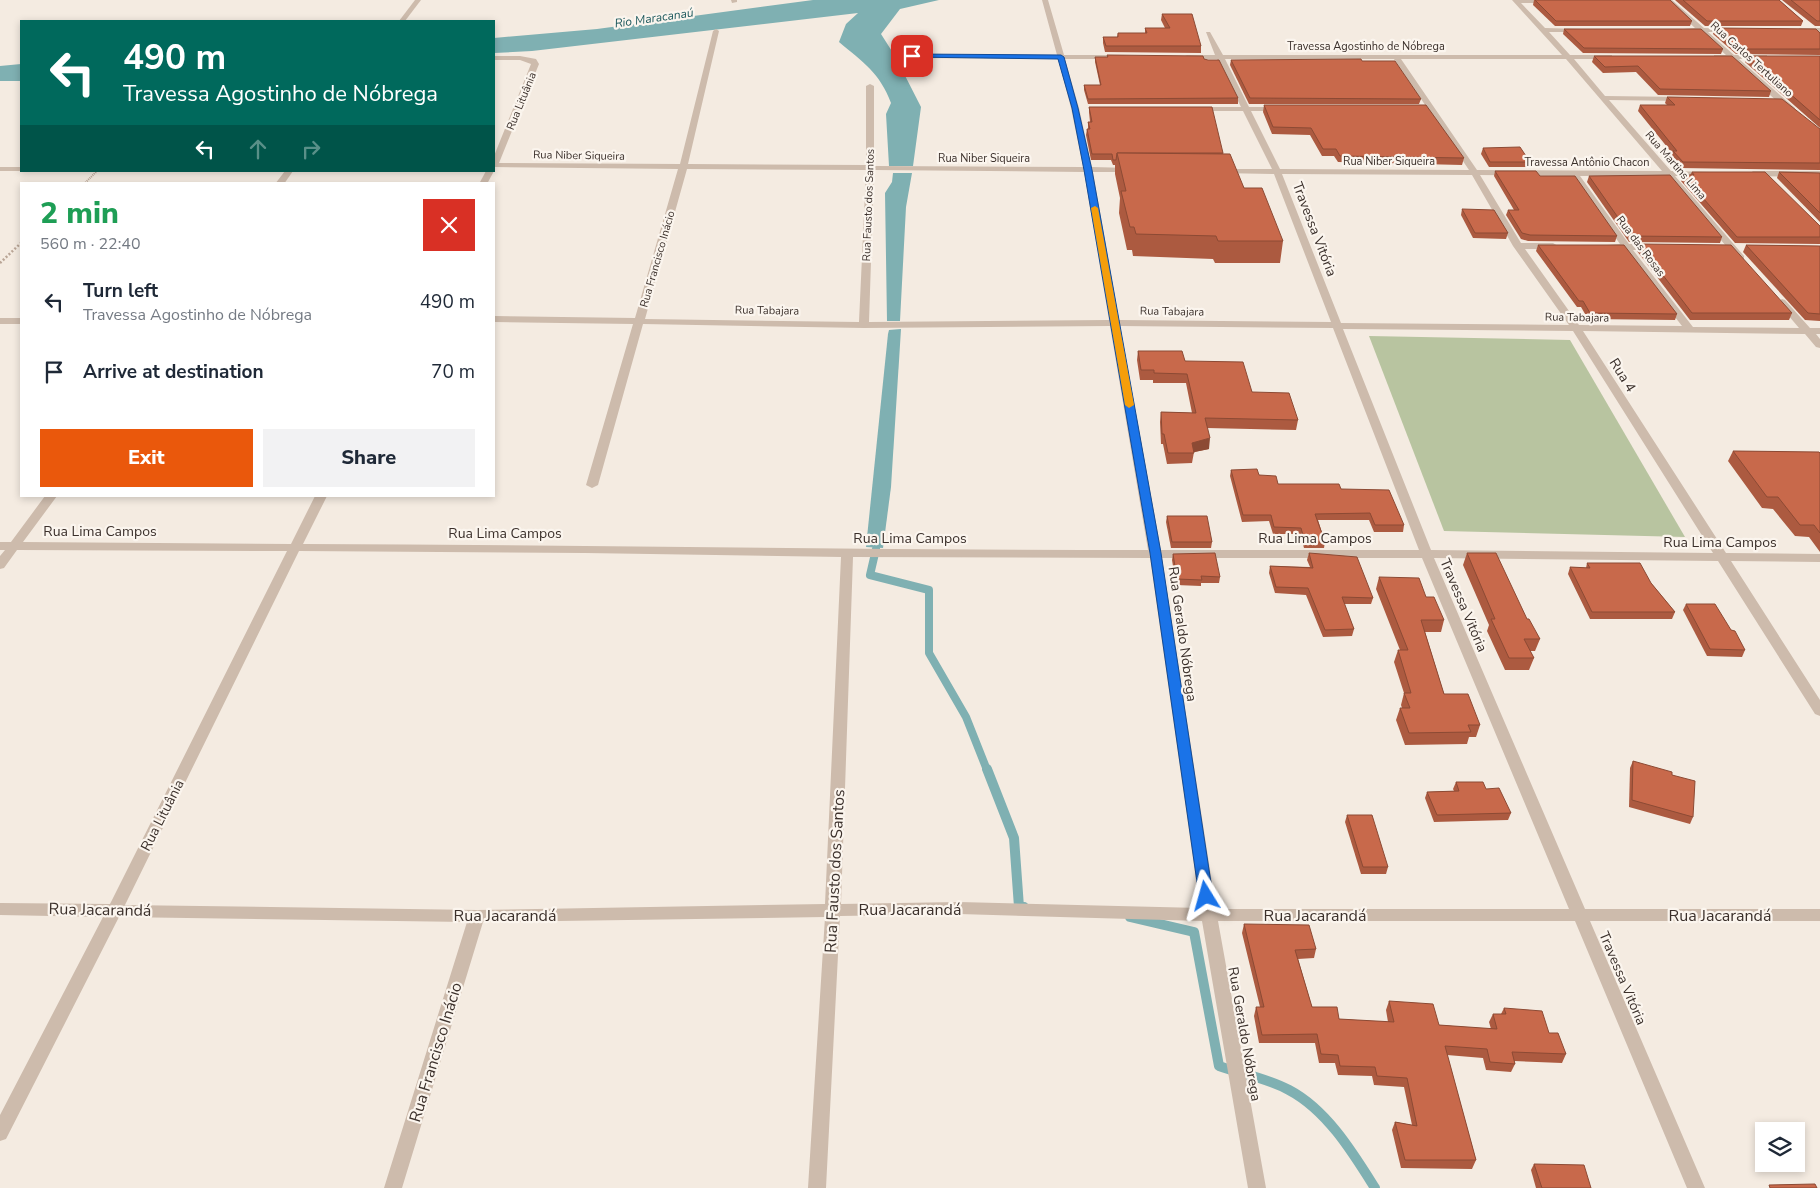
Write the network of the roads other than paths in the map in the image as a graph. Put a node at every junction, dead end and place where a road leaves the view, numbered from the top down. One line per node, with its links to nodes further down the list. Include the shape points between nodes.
1 (418, 0): 6 (street)
2 (1045, 0): 19 (street, Rua Geraldo Nóbrega)
3 (1668, 0): 11 (street, Rua Carlos Tertuliano)
4 (1515, 1): 5 (street); 8 (street, Rua Martins Lima)
5 (1561, 1)
6 (403, 20)
7 (1805, 24): 14 (street)
8 (1542, 30): 9 (street); 23 (street, Rua Martins Lima)
9 (1590, 30)
10 (1674, 30): 11 (street)
11 (1703, 30): 12 (street); 26 (street, Rua Carlos Tertuliano)
12 (1742, 30)
13 (1792, 30): 14 (street)
14 (1816, 30): 17 (street)
15 (716, 31): 41 (street, Rua Francisco Inácio)
16 (1208, 33): 22 (street, Travessa Vitória)
17 (1820, 36)
18 (912, 56): 19 (street)
19 (1061, 57): 20 (street); 45 (street, Rua Geraldo Nóbrega, via 1080,108)
20 (1130, 57)
21 (1180, 57): 22 (street, Travessa Agostinho de Nóbrega)
22 (1219, 57): 28 (street, Travessa Agostinho de Nóbrega); 36 (street, Travessa Vitória)
23 (1568, 57): 24 (street, Travessa Agostinho de Nóbrega); 28 (street, Travessa Agostinho de Nóbrega); 31 (street, Rua Martins Lima)
24 (1616, 57)
25 (1705, 57): 26 (street)
26 (1734, 57): 29 (street); 34 (street, Rua Carlos Tertuliano)
27 (495, 58): 39 (street, Rua Lituânia, via 520,58 535,64)
28 (1397, 58): 49 (street, Rua 4, via 1427,108)
29 (1772, 58)
30 (870, 86): 44 (street, Rua Fausto dos Santos)
31 (1603, 98): 32 (street); 51 (street, Rua Martins Lima)
32 (1693, 99)
33 (1772, 101): 34 (street)
34 (1782, 101): 38 (street, Rua Carlos Tertuliano)
35 (1189, 109): 36 (street)
36 (1246, 109): 37 (street); 48 (street, Travessa Vitória)
37 (1285, 109)
38 (1801, 118)
39 (495, 163)
40 (495, 165): 41 (street, Rua Niber Siqueira)
41 (683, 167): 44 (street, Rua Niber Siqueira); 65 (street, Rua Francisco Inácio)
42 (0, 169): 43 (street)
43 (20, 169)
44 (870, 169): 45 (street, Rua Niber Siqueira); 69 (street, Rua Fausto dos Santos)
45 (1088, 170): 46 (street, Rua Niber Siqueira); 68 (street, Rua Geraldo Nóbrega)
46 (1138, 170)
47 (1207, 171): 48 (street, Rua Niber Siqueira)
48 (1277, 171): 49 (street, Rua Niber Siqueira); 70 (street, Travessa Vitória)
49 (1474, 172): 50 (street, Travessa Antônio Chacon); 57 (street, Rua 4)
50 (1574, 173): 51 (street, Travessa Antônio Chacon); 60 (street, Rua das Rosas)
51 (1669, 173): 52 (street, Travessa Antônio Chacon); 62 (street, Rua Martins Lima)
52 (1718, 174)
53 (1747, 174): 55 (street)
54 (1820, 174): 55 (street)
55 (1766, 175): 56 (street)
56 (1773, 182)
57 (1518, 246): 58 (street); 71 (street, Rua 4)
58 (1568, 246)
59 (1597, 247): 60 (street)
60 (1626, 247): 61 (street); 72 (street, Rua das Rosas)
61 (1665, 247)
62 (1745, 262)
63 (1776, 296): 73 (street)
64 (495, 319): 65 (street, Rua Tabajara)
65 (640, 320): 69 (street, Rua Tabajara); 76 (street, Rua Francisco Inácio)
66 (0, 321): 67 (street)
67 (20, 321)
68 (1115, 322): 69 (street, Rua Tabajara); 70 (street, Rua Tabajara); 83 (street, Rua Geraldo Nóbrega)
69 (864, 325)
70 (1337, 325): 71 (street, Rua Tabajara); 84 (street, Travessa Vitória)
71 (1577, 329): 72 (street, Rua Tabajara); 85 (street, Rua 4)
72 (1691, 331): 73 (street, Rua Tabajara)
73 (1808, 331): 74 (street, Rua Tabajara); 75 (street)
74 (1820, 331)
75 (1820, 345)
76 (592, 485)
77 (50, 497): 80 (street)
78 (321, 497): 81 (street, Rua Lituânia)
79 (0, 546): 80 (street, Rua Lima Campos)
80 (14, 546): 81 (street, Rua Lima Campos); 87 (street)
81 (296, 547): 82 (street, Rua Lima Campos); 90 (street, Rua Lituânia)
82 (847, 553): 83 (street, Rua Lima Campos); 91 (street, Rua Fausto dos Santos)
83 (1156, 553): 84 (street, Rua Lima Campos); 92 (street, Rua Geraldo Nóbrega)
84 (1426, 554): 85 (street, Rua Lima Campos); 93 (street, Travessa Vitória)
85 (1722, 558): 86 (street, Rua Lima Campos); 88 (street, Rua 4)
86 (1820, 558)
87 (0, 565)
88 (1820, 711)
89 (0, 909): 90 (street, Rua Jacarandá)
90 (115, 909): 95 (street, Rua Jacarandá); 96 (street, Rua Lituânia)
91 (833, 910): 92 (street, Rua Jacarandá, via 959,908); 95 (street, Rua Jacarandá); 98 (street, Rua Fausto dos Santos)
92 (1209, 915): 93 (street, Rua Jacarandá); 99 (street, Rua Geraldo Nóbrega)
93 (1579, 915): 94 (street, Rua Jacarandá); 100 (street, Travessa Vitória)
94 (1820, 915)
95 (477, 916): 97 (street, Rua Francisco Inácio)
96 (0, 1133)
97 (393, 1188)
98 (817, 1188)
99 (1257, 1188)
100 (1696, 1188)

